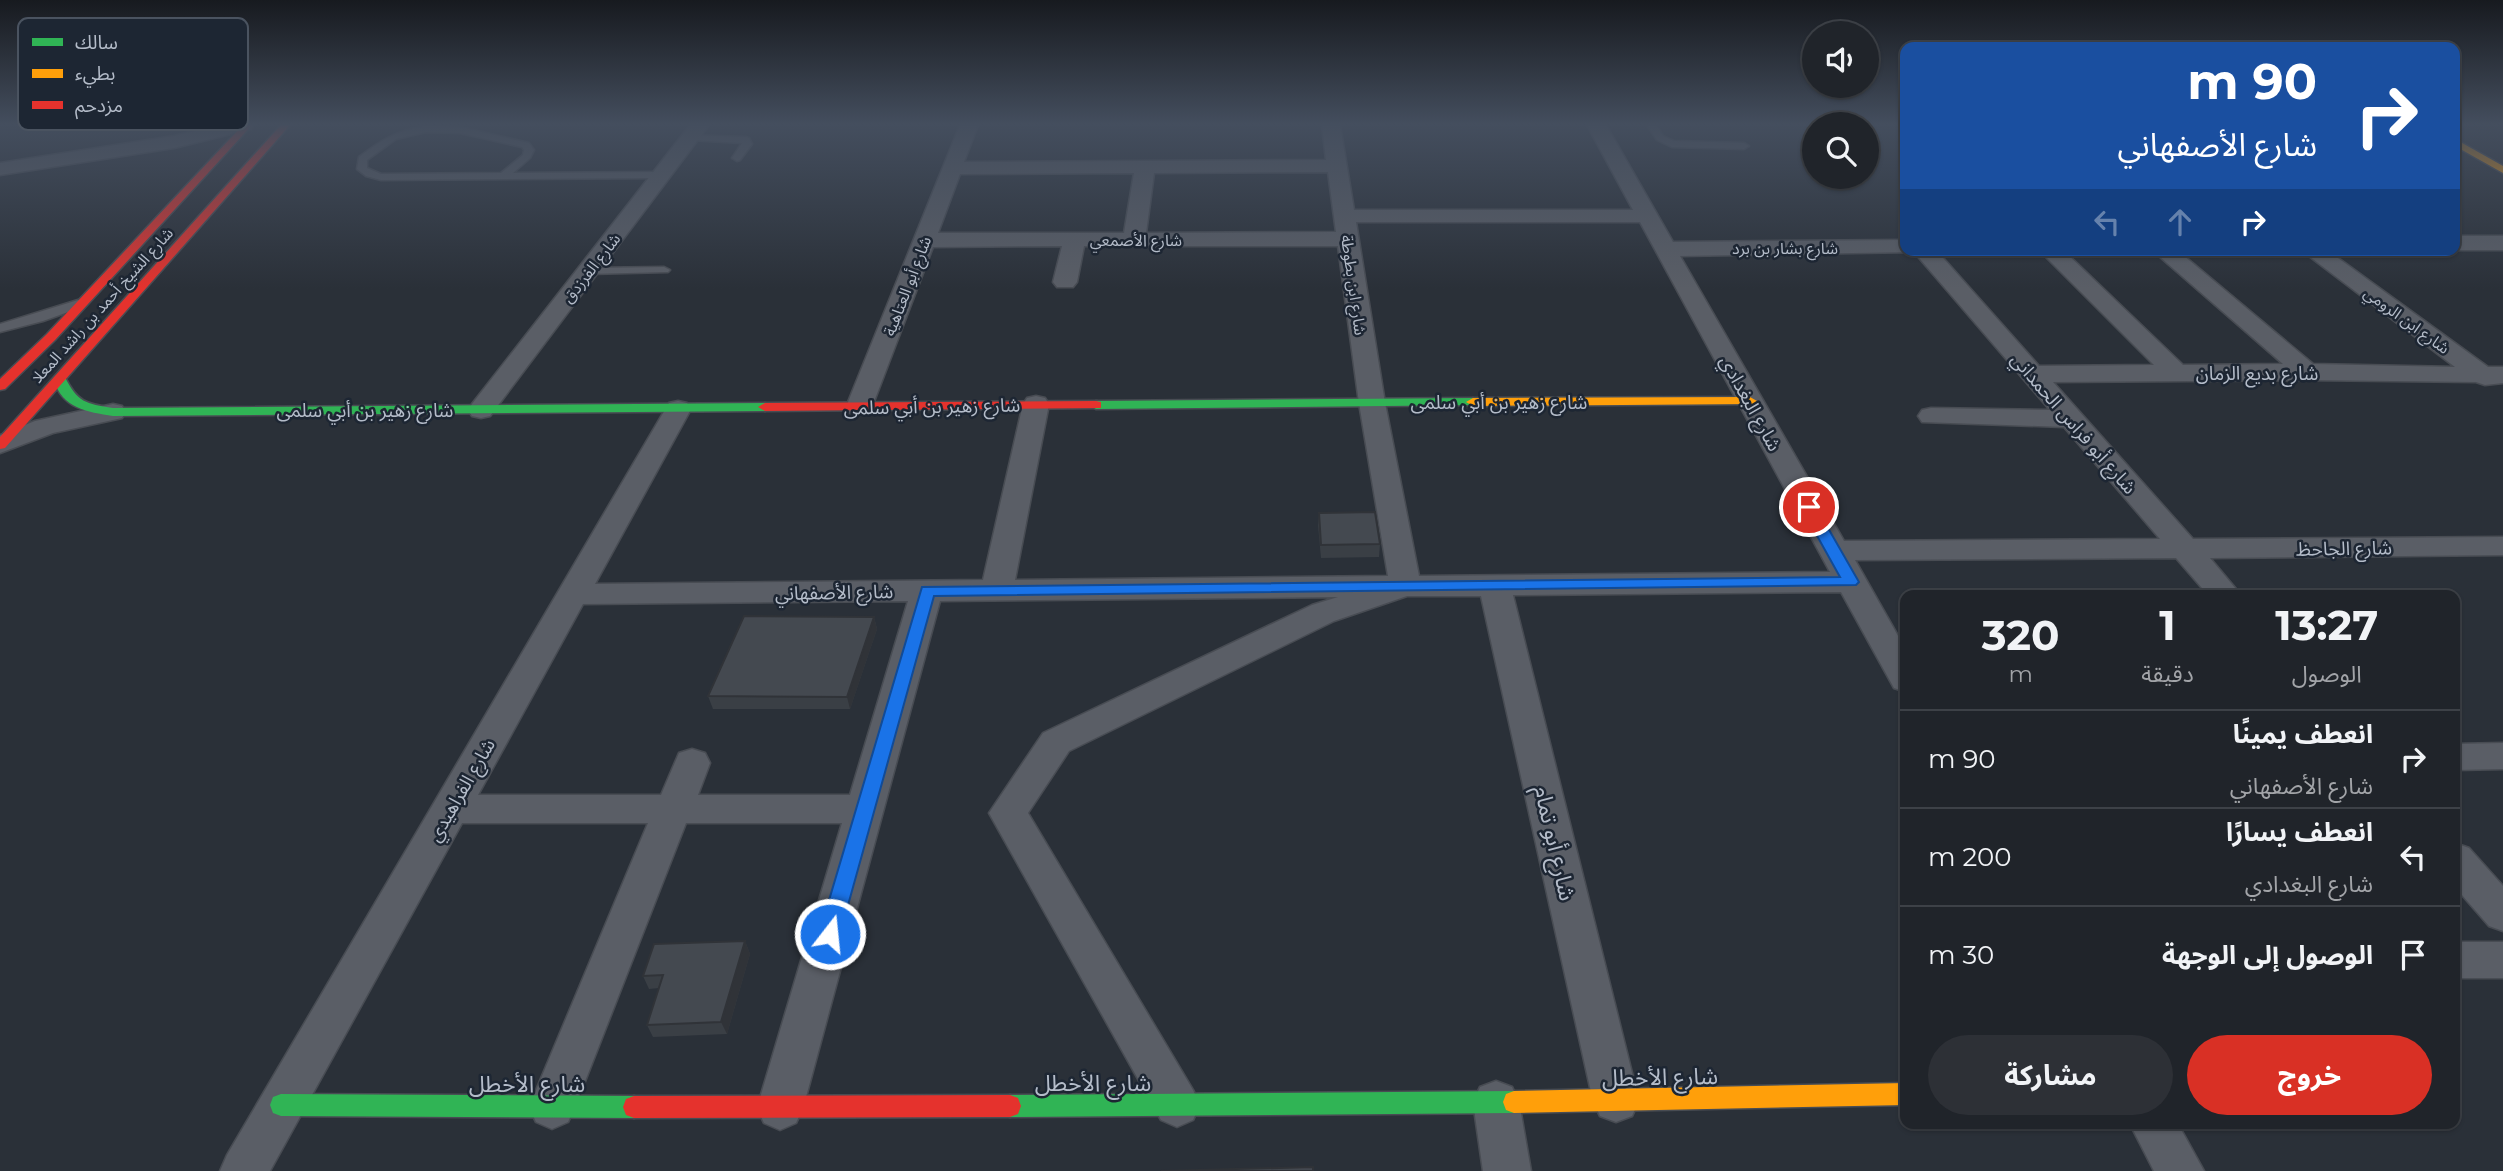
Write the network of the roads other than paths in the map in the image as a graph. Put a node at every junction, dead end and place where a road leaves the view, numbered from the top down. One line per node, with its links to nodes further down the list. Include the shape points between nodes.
1 (197, 180): 25 (street, شارع الشيخ أحمد بن راشد المعلا)
2 (238, 180): 32 (street, شارع الشيخ أحمد بن راشد المعلا)
3 (658, 180): 23 (street, شارع الفرزدق)
4 (948, 180): 11 (street, شارع أبو العتاهية)
5 (1143, 180): 13 (street)
6 (1339, 180): 8 (street, شارع ابن بطوطة)
7 (1627, 180): 9 (street, شارع البغدادي)
8 (1344, 216): 9 (street); 10 (street, شارع ابن بطوطة)
9 (1647, 216): 17 (street, شارع البغدادي)
10 (1348, 239): 13 (street, شارع الأصمعي); 36 (street, شارع ابن بطوطة)
11 (925, 240): 12 (street, شارع الأصمعي); 38 (street, شارع أبو العتاهية)
12 (1074, 240): 13 (street, شارع الأصمعي); 24 (street)
13 (1134, 240)
14 (2460, 243): 15 (street)
15 (2503, 243)
16 (1900, 247): 17 (street, شارع بشار بن برد)
17 (1665, 249): 35 (street, شارع البغدادي)
18 (1929, 256): 30 (street, شارع أبو فراس الحمداني)
19 (2056, 256): 29 (street)
20 (2169, 256): 28 (street)
21 (2321, 256): 31 (street, شارع ابن الرومي)
22 (664, 270): 23 (lane)
23 (588, 271): 40 (street, شارع الفرزدق)
24 (1065, 282)
25 (84, 301): 26 (lane); 27 (street, شارع الشيخ أحمد بن راشد المعلا)
26 (3, 327): 27 (lane, via 29,328)
27 (51, 337): 33 (street, شارع الشيخ أحمد بن راشد المعلا)
28 (2306, 372): 29 (street, شارع بديع الزمان); 31 (street, شارع بديع الزمان)
29 (2176, 373): 30 (street, شارع بديع الزمان)
30 (2032, 374): 43 (street, شارع أبو فراس الحمداني)
31 (2492, 375): 34 (street, شارع ابن الرومي)
32 (60, 380): 41 (street, شارع زهير بن أبي سلمى, via 60,388 71,401); 44 (street, شارع الشيخ أحمد بن راشد المعلا)
33 (0, 386)
34 (2503, 390)
35 (1750, 401): 36 (street, شارع زهير بن أبي سلمى); 47 (street, شارع البغدادي)
36 (1372, 402): 37 (street, شارع زهير بن أبي سلمى); 49 (street, شارع ابن بطوطة)
37 (1036, 404): 38 (street, شارع زهير بن أبي سلمى); 51 (street)
38 (859, 407): 39 (street, شارع زهير بن أبي سلمى)
39 (678, 409): 40 (street, شارع زهير بن أبي سلمى); 54 (street, شارع الفراهيدي)
40 (481, 410): 41 (street, شارع زهير بن أبي سلمى)
41 (113, 412): 44 (street, شارع زهير بن أبي سلمى, via 68,421)
42 (1931, 415): 43 (street)
43 (2071, 419): 46 (street, شارع أبو فراس الحمداني)
44 (0, 445)
45 (2503, 546): 46 (street, شارع الجاحظ)
46 (2186, 550): 47 (street, شارع الجاحظ); 52 (street, شارع أبو فراس الحمداني)
47 (1833, 551): 48 (street, شارع البغدادي)
48 (1851, 582): 50 (street, شارع الأصفهاني); 55 (street, شارع البغدادي)
49 (1405, 586): 50 (street, شارع الأصفهاني); 51 (street, شارع الأصفهاني); 70 (street, via 1323,613 1056,741 1008,813)
50 (1495, 586): 67 (street, شارع أبو تمام)
51 (997, 590): 53 (street, شارع الأصفهاني)
52 (2221, 590)
53 (927, 591): 54 (street, شارع الأصفهاني); 61 (street)
54 (573, 594): 59 (street, شارع الفراهيدي)
55 (1900, 669)
56 (2503, 756): 57 (street)
57 (2460, 757)
58 (691, 763): 60 (street)
59 (451, 809): 60 (street); 69 (street, شارع الفراهيدي)
60 (673, 809): 61 (street); 71 (street)
61 (865, 809): 72 (street)
62 (2460, 865): 63 (street)
63 (2503, 914)
64 (2460, 960): 65 (street)
65 (2503, 960)
66 (1900, 1094): 67 (street, شارع الأخطل)
67 (1616, 1101): 68 (street, شارع الأخطل)
68 (1496, 1102): 70 (street, شارع الأخطل); 75 (street)
69 (282, 1105): 71 (street, شارع الأخطل); 74 (street, شارع الفراهيدي)
70 (1177, 1105): 72 (street, شارع الأخطل)
71 (552, 1107): 72 (street, شارع الأخطل)
72 (780, 1108)
73 (2156, 1129): 76 (street)
74 (244, 1171)
75 (1507, 1171)
76 (2179, 1171)

